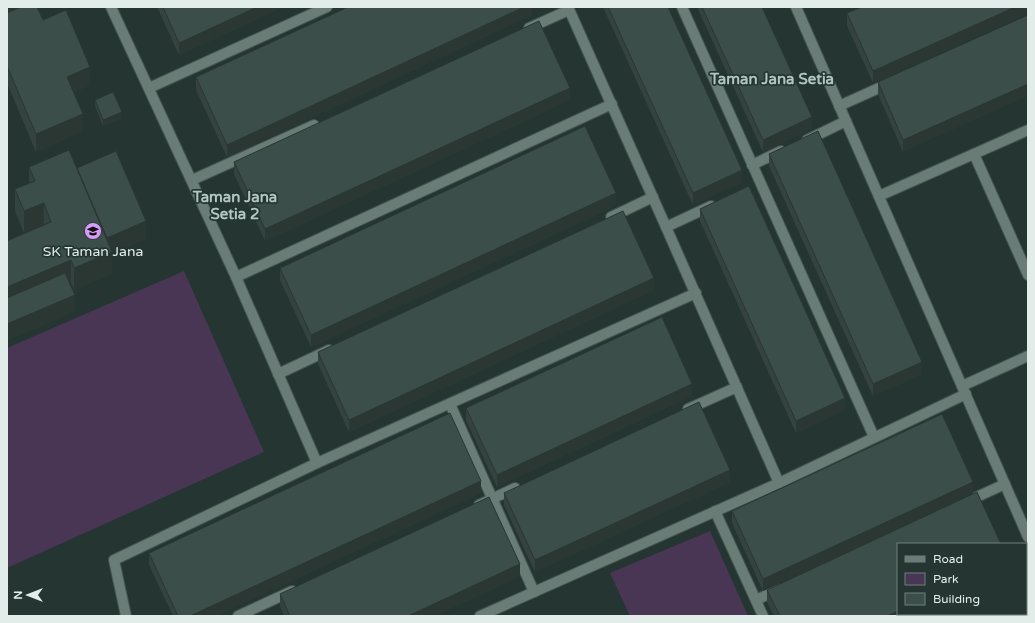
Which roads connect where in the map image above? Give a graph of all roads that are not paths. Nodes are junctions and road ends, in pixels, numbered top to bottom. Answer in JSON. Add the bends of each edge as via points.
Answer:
{"nodes":[{"id":1,"x":111,"y":7,"type":"edge"},
{"id":2,"x":327,"y":7,"type":"edge"},
{"id":3,"x":682,"y":7,"type":"edge"},
{"id":4,"x":796,"y":7,"type":"edge"},
{"id":5,"x":569,"y":8,"type":"edge"},
{"id":6,"x":518,"y":33,"type":"edge"},
{"id":7,"x":897,"y":80,"type":"edge"},
{"id":8,"x":149,"y":88,"type":"junction"},
{"id":9,"x":612,"y":104,"type":"junction"},
{"id":10,"x":839,"y":106,"type":"junction"},
{"id":11,"x":322,"y":121,"type":"edge"},
{"id":12,"x":846,"y":121,"type":"junction"},
{"id":13,"x":1028,"y":130,"type":"edge"},
{"id":14,"x":801,"y":142,"type":"edge"},
{"id":15,"x":787,"y":149,"type":"edge"},
{"id":16,"x":974,"y":154,"type":"junction"},
{"id":17,"x":752,"y":165,"type":"junction"},
{"id":18,"x":192,"y":180,"type":"junction"},
{"id":19,"x":879,"y":196,"type":"junction"},
{"id":20,"x":653,"y":197,"type":"junction"},
{"id":21,"x":717,"y":203,"type":"edge"},
{"id":22,"x":603,"y":221,"type":"edge"},
{"id":23,"x":666,"y":227,"type":"junction"},
{"id":24,"x":1028,"y":274,"type":"edge"},
{"id":25,"x":236,"y":277,"type":"junction"},
{"id":26,"x":696,"y":293,"type":"junction"},
{"id":27,"x":336,"y":347,"type":"edge"},
{"id":28,"x":1028,"y":356,"type":"edge"},
{"id":29,"x":278,"y":374,"type":"junction"},
{"id":30,"x":737,"y":387,"type":"junction"},
{"id":31,"x":964,"y":390,"type":"junction"},
{"id":32,"x":450,"y":404,"type":"junction"},
{"id":33,"x":680,"y":413,"type":"edge"},
{"id":34,"x":874,"y":437,"type":"junction"},
{"id":35,"x":317,"y":464,"type":"junction"},
{"id":36,"x":780,"y":483,"type":"junction"},
{"id":37,"x":1005,"y":484,"type":"junction"},
{"id":38,"x":521,"y":486,"type":"edge"},
{"id":39,"x":493,"y":499,"type":"junction"},
{"id":40,"x":962,"y":504,"type":"edge"},
{"id":41,"x":471,"y":509,"type":"edge"},
{"id":42,"x":715,"y":511,"type":"junction"},
{"id":43,"x":1028,"y":537,"type":"edge"},
{"id":44,"x":791,"y":584,"type":"edge"},
{"id":45,"x":302,"y":587,"type":"edge"},
{"id":46,"x":534,"y":592,"type":"junction"},
{"id":47,"x":756,"y":600,"type":"junction"},
{"id":48,"x":126,"y":616,"type":"edge"},
{"id":49,"x":238,"y":616,"type":"edge"},
{"id":50,"x":480,"y":616,"type":"edge"},
{"id":51,"x":763,"y":616,"type":"edge"}],
"edges":[{"from":1,"to":8,"type":"street"},
{"from":2,"to":8,"type":"street"},
{"from":3,"to":17,"type":"street"},
{"from":4,"to":10,"type":"street"},
{"from":5,"to":6,"type":"street"},
{"from":5,"to":9,"type":"street"},
{"from":7,"to":10,"type":"street"},
{"from":8,"to":18,"type":"street"},
{"from":9,"to":20,"type":"street"},
{"from":9,"to":25,"type":"street"},
{"from":10,"to":12,"type":"street"},
{"from":11,"to":18,"type":"street"},
{"from":12,"to":14,"type":"street"},
{"from":12,"to":19,"type":"street"},
{"from":13,"to":16,"type":"street"},
{"from":15,"to":17,"type":"street"},
{"from":16,"to":19,"type":"street"},
{"from":16,"to":24,"type":"street"},
{"from":17,"to":34,"type":"street","via":[[756,184]]},
{"from":18,"to":25,"type":"street"},
{"from":19,"to":31,"type":"street"},
{"from":20,"to":22,"type":"street"},
{"from":20,"to":23,"type":"street"},
{"from":21,"to":23,"type":"street"},
{"from":23,"to":26,"type":"street"},
{"from":25,"to":29,"type":"street"},
{"from":26,"to":30,"type":"street"},
{"from":26,"to":32,"type":"street"},
{"from":27,"to":29,"type":"street"},
{"from":28,"to":31,"type":"street"},
{"from":29,"to":35,"type":"street"},
{"from":30,"to":33,"type":"street"},
{"from":30,"to":36,"type":"street"},
{"from":31,"to":34,"type":"street"},
{"from":31,"to":37,"type":"street"},
{"from":32,"to":35,"type":"street"},
{"from":32,"to":39,"type":"street"},
{"from":34,"to":36,"type":"street"},
{"from":35,"to":48,"type":"street","via":[[114,560]]},
{"from":36,"to":42,"type":"street"},
{"from":37,"to":40,"type":"street"},
{"from":37,"to":43,"type":"street"},
{"from":38,"to":39,"type":"street"},
{"from":39,"to":41,"type":"street"},
{"from":39,"to":46,"type":"street"},
{"from":42,"to":46,"type":"street"},
{"from":42,"to":47,"type":"street"},
{"from":44,"to":47,"type":"street"},
{"from":45,"to":49,"type":"street"},
{"from":46,"to":50,"type":"street"},
{"from":47,"to":51,"type":"street"}]}
